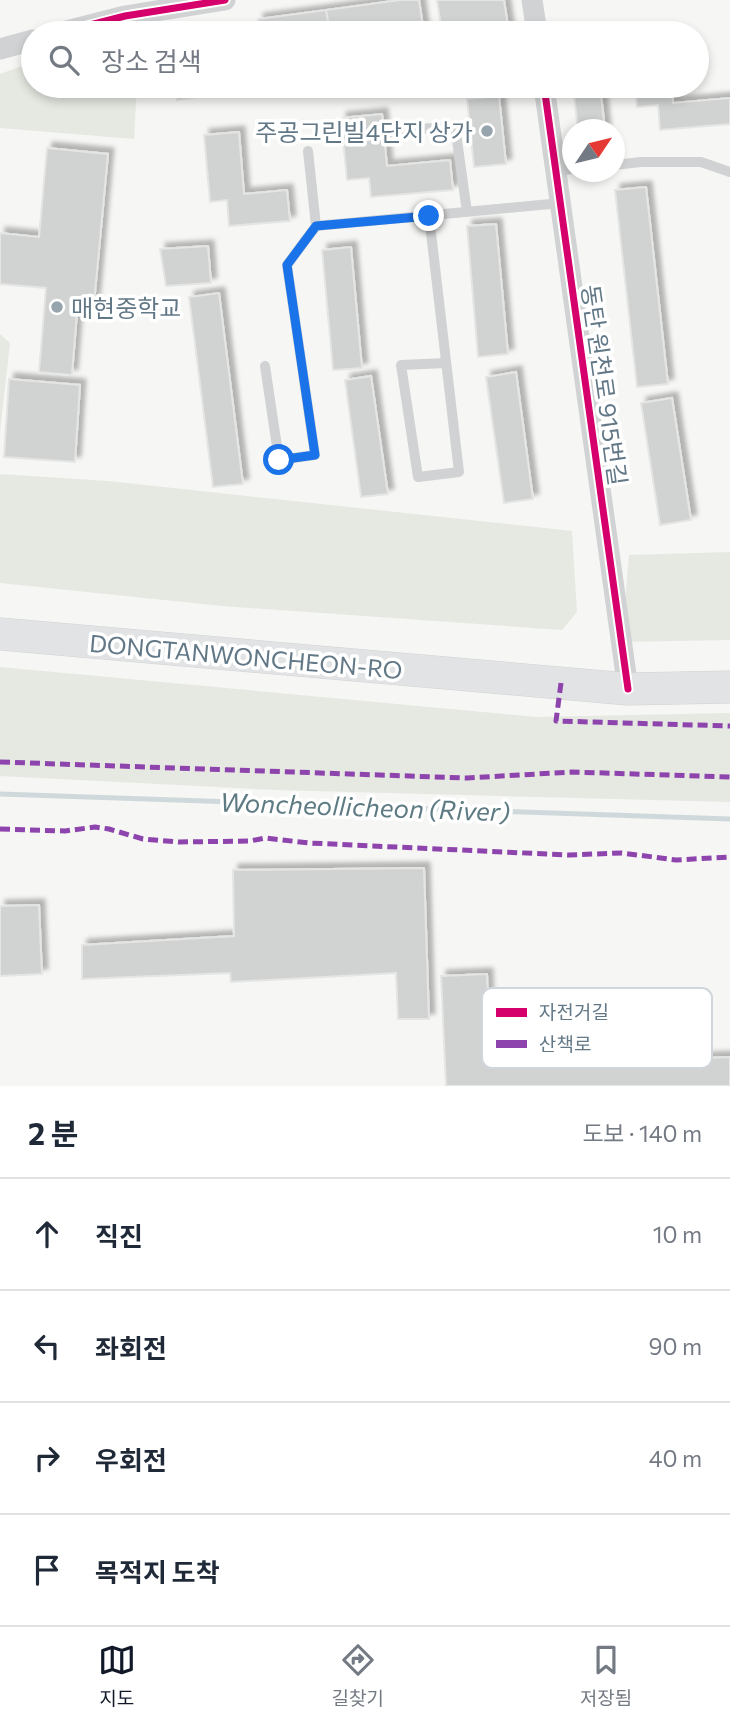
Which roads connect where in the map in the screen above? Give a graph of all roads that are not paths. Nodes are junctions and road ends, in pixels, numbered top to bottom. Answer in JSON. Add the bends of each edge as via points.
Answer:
{"nodes":[{"id":1,"x":225,"y":0,"type":"edge"},
{"id":2,"x":532,"y":0,"type":"edge"},
{"id":3,"x":106,"y":21,"type":"edge"},
{"id":4,"x":535,"y":21,"type":"edge"},
{"id":5,"x":21,"y":43,"type":"edge"},
{"id":6,"x":0,"y":49,"type":"edge"},
{"id":7,"x":547,"y":98,"type":"edge"},
{"id":8,"x":396,"y":131,"type":"dead end"},
{"id":9,"x":308,"y":150,"type":"dead end"},
{"id":10,"x":562,"y":162,"type":"edge"},
{"id":11,"x":625,"y":164,"type":"edge"},
{"id":12,"x":730,"y":172,"type":"edge"},
{"id":13,"x":563,"y":182,"type":"edge"},
{"id":14,"x":561,"y":203,"type":"junction"},
{"id":15,"x":467,"y":212,"type":"junction"},
{"id":16,"x":429,"y":216,"type":"junction"},
{"id":17,"x":316,"y":226,"type":"junction"},
{"id":18,"x":446,"y":363,"type":"junction"},
{"id":19,"x":265,"y":366,"type":"dead end"},
{"id":20,"x":0,"y":634,"type":"edge"},
{"id":21,"x":720,"y":689,"type":"edge"},
{"id":22,"x":628,"y":690,"type":"junction"}],
"edges":[{"from":1,"to":3,"type":"street"},
{"from":2,"to":4,"type":"street"},
{"from":5,"to":6,"type":"street"},
{"from":7,"to":10,"type":"street","name":"동탄 원천로 915번길"},
{"from":8,"to":15,"type":"lane","via":[[455,126]]},
{"from":9,"to":17,"type":"lane"},
{"from":11,"to":12,"type":"lane","via":[[701,162]]},
{"from":13,"to":14,"type":"street","name":"동탄 원천로 915번길"},
{"from":14,"to":15,"type":"lane"},
{"from":14,"to":22,"type":"street","name":"동탄 원천로 915번길"},
{"from":15,"to":16,"type":"lane"},
{"from":16,"to":17,"type":"lane"},
{"from":16,"to":18,"type":"lane"},
{"from":17,"to":19,"type":"lane","via":[[287,265],[315,455],[279,460]]},
{"from":18,"to":18,"type":"lane","via":[[458,472],[418,477],[401,365]]},
{"from":20,"to":22,"type":"main road","name":"DONGTANWONCHEON-RO"},
{"from":21,"to":22,"type":"main road","name":"DONGTANWONCHEON-RO"}]}
